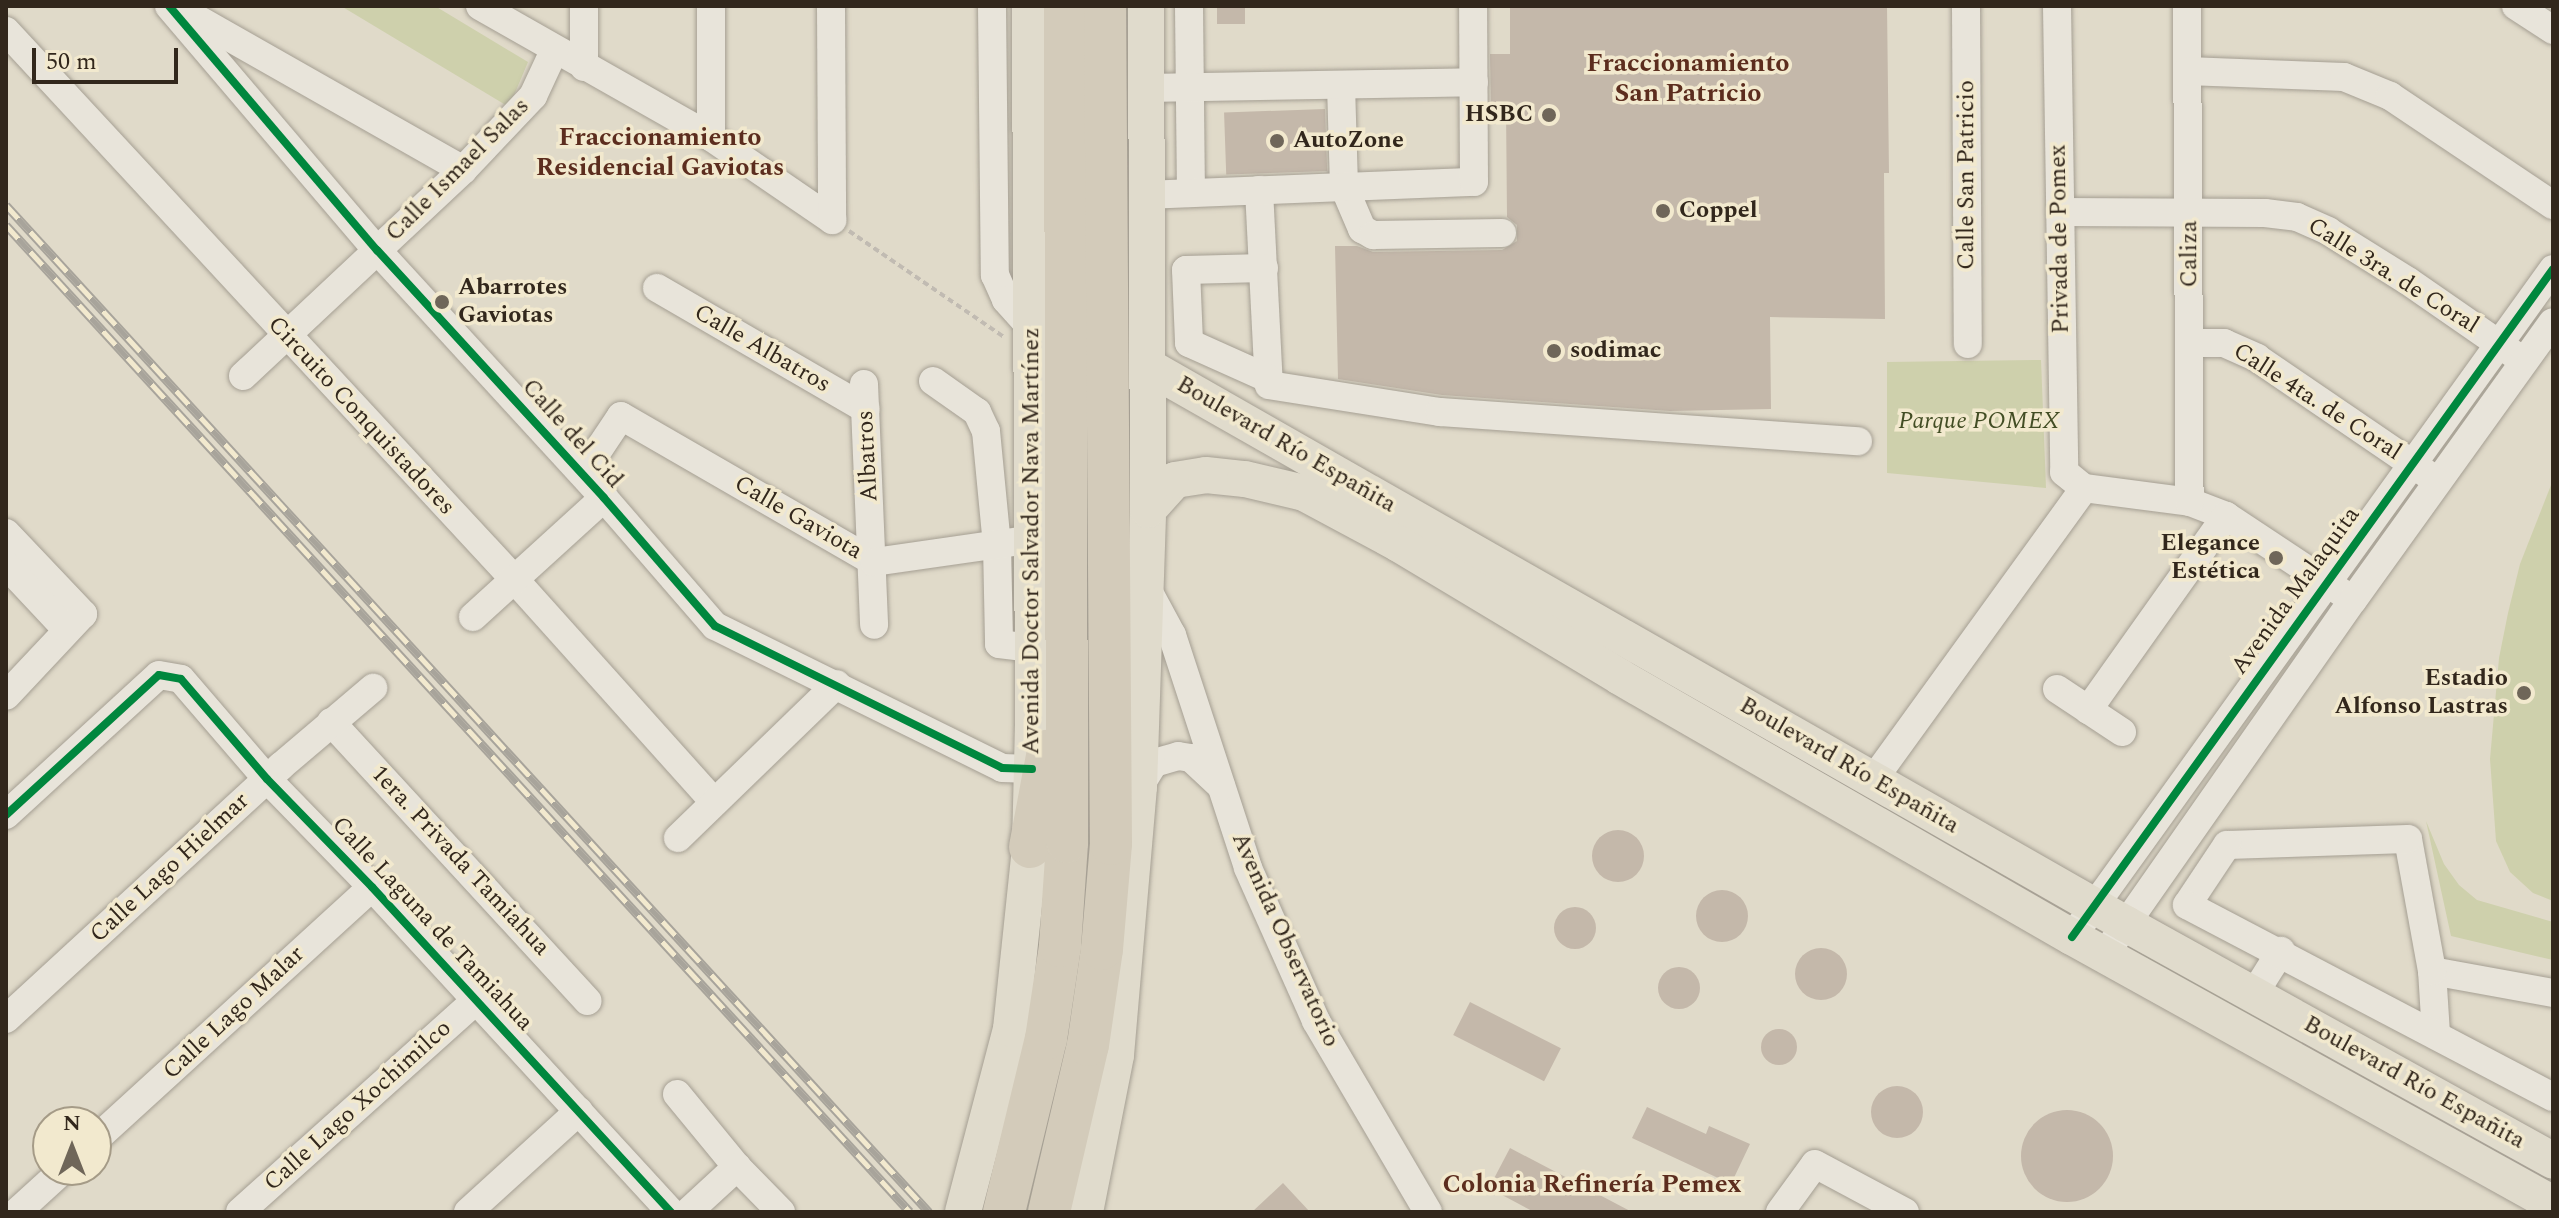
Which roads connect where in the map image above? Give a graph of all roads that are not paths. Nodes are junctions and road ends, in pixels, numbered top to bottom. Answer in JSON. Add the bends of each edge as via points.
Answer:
{"nodes":[{"id":1,"x":169,"y":6,"type":"edge"},
{"id":2,"x":175,"y":6,"type":"edge"},
{"id":3,"x":480,"y":6,"type":"edge"},
{"id":4,"x":584,"y":6,"type":"edge"},
{"id":5,"x":711,"y":6,"type":"edge"},
{"id":6,"x":831,"y":6,"type":"edge"},
{"id":7,"x":992,"y":6,"type":"edge"},
{"id":8,"x":1030,"y":6,"type":"edge"},
{"id":9,"x":1065,"y":6,"type":"edge"},
{"id":10,"x":1105,"y":6,"type":"edge"},
{"id":11,"x":1146,"y":6,"type":"edge"},
{"id":12,"x":1189,"y":6,"type":"edge"},
{"id":13,"x":1473,"y":6,"type":"edge"},
{"id":14,"x":1966,"y":6,"type":"edge"},
{"id":15,"x":2057,"y":6,"type":"edge"},
{"id":16,"x":2187,"y":6,"type":"edge"},
{"id":17,"x":2516,"y":6,"type":"edge"},
{"id":18,"x":2553,"y":30,"type":"edge"},
{"id":19,"x":6,"y":31,"type":"edge"},
{"id":20,"x":552,"y":55,"type":"junction"},
{"id":21,"x":584,"y":67,"type":"junction"},
{"id":22,"x":2187,"y":71,"type":"junction"},
{"id":23,"x":1474,"y":82,"type":"junction"},
{"id":24,"x":1341,"y":85,"type":"junction"},
{"id":25,"x":1146,"y":88,"type":"junction"},
{"id":26,"x":1191,"y":88,"type":"junction"},
{"id":27,"x":711,"y":137,"type":"junction"},
{"id":28,"x":463,"y":170,"type":"junction"},
{"id":29,"x":1344,"y":187,"type":"junction"},
{"id":30,"x":1259,"y":190,"type":"junction"},
{"id":31,"x":1191,"y":193,"type":"junction"},
{"id":32,"x":1146,"y":195,"type":"junction"},
{"id":33,"x":2553,"y":205,"type":"edge"},
{"id":34,"x":2060,"y":212,"type":"junction"},
{"id":35,"x":2190,"y":213,"type":"junction"},
{"id":36,"x":1502,"y":233,"type":"dead end"},
{"id":37,"x":377,"y":250,"type":"junction"},
{"id":38,"x":1264,"y":268,"type":"junction"},
{"id":39,"x":2553,"y":269,"type":"edge"},
{"id":40,"x":657,"y":288,"type":"dead end"},
{"id":41,"x":2553,"y":322,"type":"edge"},
{"id":42,"x":286,"y":336,"type":"junction"},
{"id":43,"x":1032,"y":343,"type":"junction"},
{"id":44,"x":2190,"y":343,"type":"junction"},
{"id":45,"x":2499,"y":343,"type":"junction"},
{"id":46,"x":1968,"y":344,"type":"dead end"},
{"id":47,"x":2525,"y":362,"type":"junction"},
{"id":48,"x":1147,"y":366,"type":"junction"},
{"id":49,"x":243,"y":376,"type":"dead end"},
{"id":50,"x":1269,"y":379,"type":"junction"},
{"id":51,"x":933,"y":381,"type":"dead end"},
{"id":52,"x":865,"y":396,"type":"joint"},
{"id":53,"x":1858,"y":441,"type":"dead end"},
{"id":54,"x":597,"y":452,"type":"dead end"},
{"id":55,"x":2412,"y":464,"type":"junction"},
{"id":56,"x":2074,"y":480,"type":"junction"},
{"id":57,"x":2437,"y":482,"type":"junction"},
{"id":58,"x":604,"y":498,"type":"junction"},
{"id":59,"x":2190,"y":502,"type":"junction"},
{"id":60,"x":1148,"y":510,"type":"junction"},
{"id":61,"x":2226,"y":516,"type":"junction"},
{"id":62,"x":6,"y":533,"type":"edge"},
{"id":63,"x":1033,"y":539,"type":"junction"},
{"id":64,"x":997,"y":545,"type":"junction"},
{"id":65,"x":874,"y":562,"type":"junction"},
{"id":66,"x":6,"y":565,"type":"edge"},
{"id":67,"x":515,"y":580,"type":"junction"},
{"id":68,"x":2327,"y":582,"type":"junction"},
{"id":69,"x":1146,"y":587,"type":"junction"},
{"id":70,"x":2353,"y":600,"type":"junction"},
{"id":71,"x":473,"y":617,"type":"dead end"},
{"id":72,"x":874,"y":625,"type":"dead end"},
{"id":73,"x":67,"y":630,"type":"junction"},
{"id":74,"x":1050,"y":650,"type":"junction"},
{"id":75,"x":837,"y":684,"type":"junction"},
{"id":76,"x":373,"y":688,"type":"dead end"},
{"id":77,"x":2057,"y":689,"type":"dead end"},
{"id":78,"x":6,"y":696,"type":"edge"},
{"id":79,"x":2088,"y":710,"type":"junction"},
{"id":80,"x":331,"y":722,"type":"junction"},
{"id":81,"x":2122,"y":732,"type":"dead end"},
{"id":82,"x":1032,"y":769,"type":"junction"},
{"id":83,"x":267,"y":779,"type":"junction"},
{"id":84,"x":1873,"y":780,"type":"junction"},
{"id":85,"x":1139,"y":787,"type":"junction"},
{"id":86,"x":1223,"y":789,"type":"junction"},
{"id":87,"x":714,"y":802,"type":"junction"},
{"id":88,"x":6,"y":815,"type":"edge"},
{"id":89,"x":678,"y":838,"type":"dead end"},
{"id":90,"x":1030,"y":847,"type":"junction"},
{"id":91,"x":372,"y":887,"type":"junction"},
{"id":92,"x":2095,"y":906,"type":"junction"},
{"id":93,"x":1129,"y":917,"type":"junction"},
{"id":94,"x":2126,"y":924,"type":"junction"},
{"id":95,"x":2072,"y":937,"type":"junction"},
{"id":96,"x":2281,"y":951,"type":"junction"},
{"id":97,"x":2105,"y":954,"type":"junction"},
{"id":98,"x":2432,"y":971,"type":"junction"},
{"id":99,"x":2553,"y":993,"type":"edge"},
{"id":100,"x":2254,"y":994,"type":"junction"},
{"id":101,"x":477,"y":999,"type":"junction"},
{"id":102,"x":588,"y":1001,"type":"dead end"},
{"id":103,"x":6,"y":1019,"type":"edge"},
{"id":104,"x":2436,"y":1034,"type":"junction"},
{"id":105,"x":1088,"y":1045,"type":"junction"},
{"id":106,"x":677,"y":1094,"type":"dead end"},
{"id":107,"x":2553,"y":1097,"type":"edge"},
{"id":108,"x":579,"y":1111,"type":"junction"},
{"id":109,"x":112,"y":1124,"type":"edge"},
{"id":110,"x":2550,"y":1157,"type":"edge"},
{"id":111,"x":737,"y":1167,"type":"junction"},
{"id":112,"x":45,"y":1186,"type":"edge"},
{"id":113,"x":2553,"y":1204,"type":"edge"},
{"id":114,"x":17,"y":1212,"type":"edge"},
{"id":115,"x":240,"y":1212,"type":"edge"},
{"id":116,"x":468,"y":1212,"type":"edge"},
{"id":117,"x":671,"y":1212,"type":"edge"},
{"id":118,"x":688,"y":1212,"type":"edge"},
{"id":119,"x":781,"y":1212,"type":"edge"},
{"id":120,"x":963,"y":1212,"type":"edge"},
{"id":121,"x":1004,"y":1212,"type":"edge"},
{"id":122,"x":1049,"y":1212,"type":"edge"},
{"id":123,"x":1085,"y":1212,"type":"edge"},
{"id":124,"x":1428,"y":1212,"type":"edge"},
{"id":125,"x":1780,"y":1212,"type":"edge"},
{"id":126,"x":1905,"y":1212,"type":"edge"}],
"edges":[{"from":1,"to":37,"type":"street","name":"Calle del Cid"},
{"from":2,"to":28,"type":"street"},
{"from":3,"to":20,"type":"street"},
{"from":4,"to":21,"type":"street"},
{"from":5,"to":27,"type":"street"},
{"from":6,"to":27,"type":"street","via":[[832,220]]},
{"from":7,"to":43,"type":"street","via":[[995,275]]},
{"from":8,"to":43,"type":"main road","name":"Avenida Doctor Salvador Nava Martínez"},
{"from":9,"to":74,"type":"highway","name":"Avenida Doctor Salvador Nava Martínez"},
{"from":10,"to":105,"type":"highway","via":[[1111,844]]},
{"from":11,"to":25,"type":"main road"},
{"from":12,"to":26,"type":"street"},
{"from":13,"to":23,"type":"street"},
{"from":14,"to":46,"type":"street","name":"Calle San Patricio"},
{"from":15,"to":34,"type":"street","name":"Privada de Pomex"},
{"from":16,"to":22,"type":"street","name":"Caliza"},
{"from":17,"to":18,"type":"street"},
{"from":19,"to":42,"type":"street","name":"Circuito Conquistadores"},
{"from":20,"to":21,"type":"street"},
{"from":20,"to":28,"type":"street","name":"Calle Ismael Salas","via":[[533,96]]},
{"from":21,"to":27,"type":"street"},
{"from":22,"to":33,"type":"street","via":[[2344,77],[2390,96]]},
{"from":22,"to":35,"type":"street","name":"Caliza"},
{"from":23,"to":24,"type":"street"},
{"from":23,"to":29,"type":"street","via":[[1474,182]]},
{"from":24,"to":26,"type":"street"},
{"from":24,"to":29,"type":"street"},
{"from":25,"to":26,"type":"street"},
{"from":25,"to":32,"type":"main road"},
{"from":26,"to":31,"type":"street"},
{"from":28,"to":37,"type":"street","name":"Calle Ismael Salas"},
{"from":29,"to":30,"type":"street"},
{"from":29,"to":36,"type":"street","via":[[1362,229],[1373,235]]},
{"from":30,"to":31,"type":"street"},
{"from":30,"to":38,"type":"street"},
{"from":31,"to":32,"type":"street"},
{"from":32,"to":48,"type":"main road"},
{"from":34,"to":35,"type":"street","name":"Calle 3ra. de Coral"},
{"from":34,"to":56,"type":"street","name":"Privada de Pomex"},
{"from":35,"to":44,"type":"street","name":"Caliza"},
{"from":35,"to":45,"type":"street","name":"Calle 3ra. de Coral","via":[[2297,217],[2408,281]]},
{"from":37,"to":42,"type":"street","name":"Calle Ismael Salas"},
{"from":37,"to":58,"type":"street","name":"Calle del Cid"},
{"from":38,"to":50,"type":"street"},
{"from":38,"to":50,"type":"street","via":[[1186,270],[1189,343]]},
{"from":39,"to":45,"type":"street","name":"Avenida Malaquita"},
{"from":40,"to":52,"type":"street","name":"Calle Albatros"},
{"from":41,"to":47,"type":"street"},
{"from":42,"to":49,"type":"street","name":"Calle Ismael Salas"},
{"from":42,"to":67,"type":"street","name":"Circuito Conquistadores"},
{"from":43,"to":63,"type":"main road","name":"Avenida Doctor Salvador Nava Martínez"},
{"from":44,"to":55,"type":"street","name":"Calle 4ta. de Coral","via":[[2224,343],[2257,358]]},
{"from":44,"to":59,"type":"street","name":"Caliza"},
{"from":45,"to":47,"type":"street","name":"Calle 3ra. de Coral"},
{"from":45,"to":55,"type":"street","name":"Avenida Malaquita"},
{"from":47,"to":57,"type":"street"},
{"from":48,"to":60,"type":"main road"},
{"from":48,"to":84,"type":"main road","name":"Boulevard Río Españita"},
{"from":50,"to":53,"type":"street","via":[[1269,385],[1440,412]]},
{"from":51,"to":64,"type":"street","via":[[977,412],[986,431]]},
{"from":52,"to":65,"type":"street","name":"Albatros"},
{"from":54,"to":65,"type":"street","name":"Calle Gaviota","via":[[621,416]]},
{"from":55,"to":57,"type":"street","name":"Calle 4ta. de Coral"},
{"from":55,"to":68,"type":"street","name":"Avenida Malaquita"},
{"from":56,"to":59,"type":"street"},
{"from":56,"to":84,"type":"street"},
{"from":57,"to":70,"type":"street"},
{"from":58,"to":67,"type":"street"},
{"from":58,"to":75,"type":"street","name":"Calle del Cid","via":[[715,626]]},
{"from":59,"to":61,"type":"street"},
{"from":60,"to":69,"type":"main road"},
{"from":60,"to":95,"type":"main road","name":"Boulevard Río Españita","via":[[1175,480],[1206,475],[1304,493]]},
{"from":61,"to":68,"type":"street"},
{"from":61,"to":79,"type":"street"},
{"from":62,"to":73,"type":"street","via":[[83,614]]},
{"from":63,"to":64,"type":"street","name":"Calle Gaviota"},
{"from":63,"to":74,"type":"main road","name":"Avenida Doctor Salvador Nava Martínez"},
{"from":64,"to":65,"type":"street","name":"Calle Gaviota"},
{"from":64,"to":74,"type":"street","via":[[999,644]]},
{"from":65,"to":72,"type":"street","name":"Albatros"},
{"from":66,"to":73,"type":"street"},
{"from":67,"to":71,"type":"street"},
{"from":67,"to":87,"type":"street","name":"Circuito Conquistadores"},
{"from":68,"to":70,"type":"street"},
{"from":68,"to":92,"type":"street","name":"Avenida Malaquita"},
{"from":69,"to":85,"type":"main road"},
{"from":69,"to":86,"type":"street","name":"Avenida Observatorio","via":[[1172,635]]},
{"from":70,"to":94,"type":"street"},
{"from":73,"to":78,"type":"street"},
{"from":74,"to":82,"type":"main road","name":"Avenida Doctor Salvador Nava Martínez"},
{"from":74,"to":90,"type":"highway"},
{"from":74,"to":121,"type":"highway","name":"Avenida Doctor Salvador Nava Martínez","via":[[1067,842],[1060,946],[1046,1039]]},
{"from":75,"to":82,"type":"street","name":"Calle del Cid","via":[[1002,768]]},
{"from":75,"to":87,"type":"street"},
{"from":76,"to":80,"type":"street","name":"Calle Lago Hielmar"},
{"from":77,"to":79,"type":"street"},
{"from":79,"to":81,"type":"street"},
{"from":80,"to":83,"type":"street","name":"Calle Lago Hielmar"},
{"from":80,"to":102,"type":"street","name":"1era. Privada Tamiahua"},
{"from":82,"to":90,"type":"main road","name":"Avenida Doctor Salvador Nava Martínez"},
{"from":83,"to":88,"type":"street","name":"Calle Laguna de Tamiahua","via":[[181,679],[159,675]]},
{"from":83,"to":91,"type":"street","name":"Calle Laguna de Tamiahua"},
{"from":83,"to":103,"type":"street","name":"Calle Lago Hielmar"},
{"from":84,"to":92,"type":"main road","name":"Boulevard Río Españita"},
{"from":85,"to":86,"type":"street","name":"Avenida Observatorio","via":[[1154,763],[1178,756],[1191,758]]},
{"from":85,"to":93,"type":"main road"},
{"from":86,"to":124,"type":"street","name":"Avenida Observatorio","via":[[1248,868],[1316,1021]]},
{"from":87,"to":89,"type":"street"},
{"from":90,"to":120,"type":"main road","name":"Avenida Doctor Salvador Nava Martínez","via":[[1011,1029]]},
{"from":91,"to":101,"type":"street","name":"Calle Laguna de Tamiahua"},
{"from":91,"to":109,"type":"street","name":"Calle Lago Malar"},
{"from":92,"to":94,"type":"main road","name":"Boulevard Río Españita"},
{"from":92,"to":95,"type":"street","name":"Avenida Malaquita"},
{"from":93,"to":105,"type":"highway"},
{"from":93,"to":123,"type":"main road","via":[[1116,1055]]},
{"from":94,"to":97,"type":"street"},
{"from":94,"to":100,"type":"main road","name":"Boulevard Río Españita"},
{"from":95,"to":97,"type":"main road","name":"Boulevard Río Españita"},
{"from":96,"to":98,"type":"street","via":[[2187,905],[2227,845],[2408,839]]},
{"from":96,"to":100,"type":"street"},
{"from":96,"to":104,"type":"street"},
{"from":97,"to":113,"type":"main road","name":"Boulevard Río Españita"},
{"from":98,"to":99,"type":"street"},
{"from":98,"to":104,"type":"street"},
{"from":100,"to":110,"type":"main road","name":"Boulevard Río Españita"},
{"from":101,"to":108,"type":"street","name":"Calle Laguna de Tamiahua"},
{"from":101,"to":115,"type":"street","name":"Calle Lago Xochimilco"},
{"from":104,"to":107,"type":"street"},
{"from":105,"to":122,"type":"highway"},
{"from":106,"to":111,"type":"street"},
{"from":108,"to":116,"type":"street"},
{"from":108,"to":117,"type":"street","name":"Calle Laguna de Tamiahua"},
{"from":111,"to":118,"type":"street"},
{"from":111,"to":119,"type":"street"},
{"from":112,"to":114,"type":"street"},
{"from":125,"to":126,"type":"street","via":[[1815,1164]]}]}
